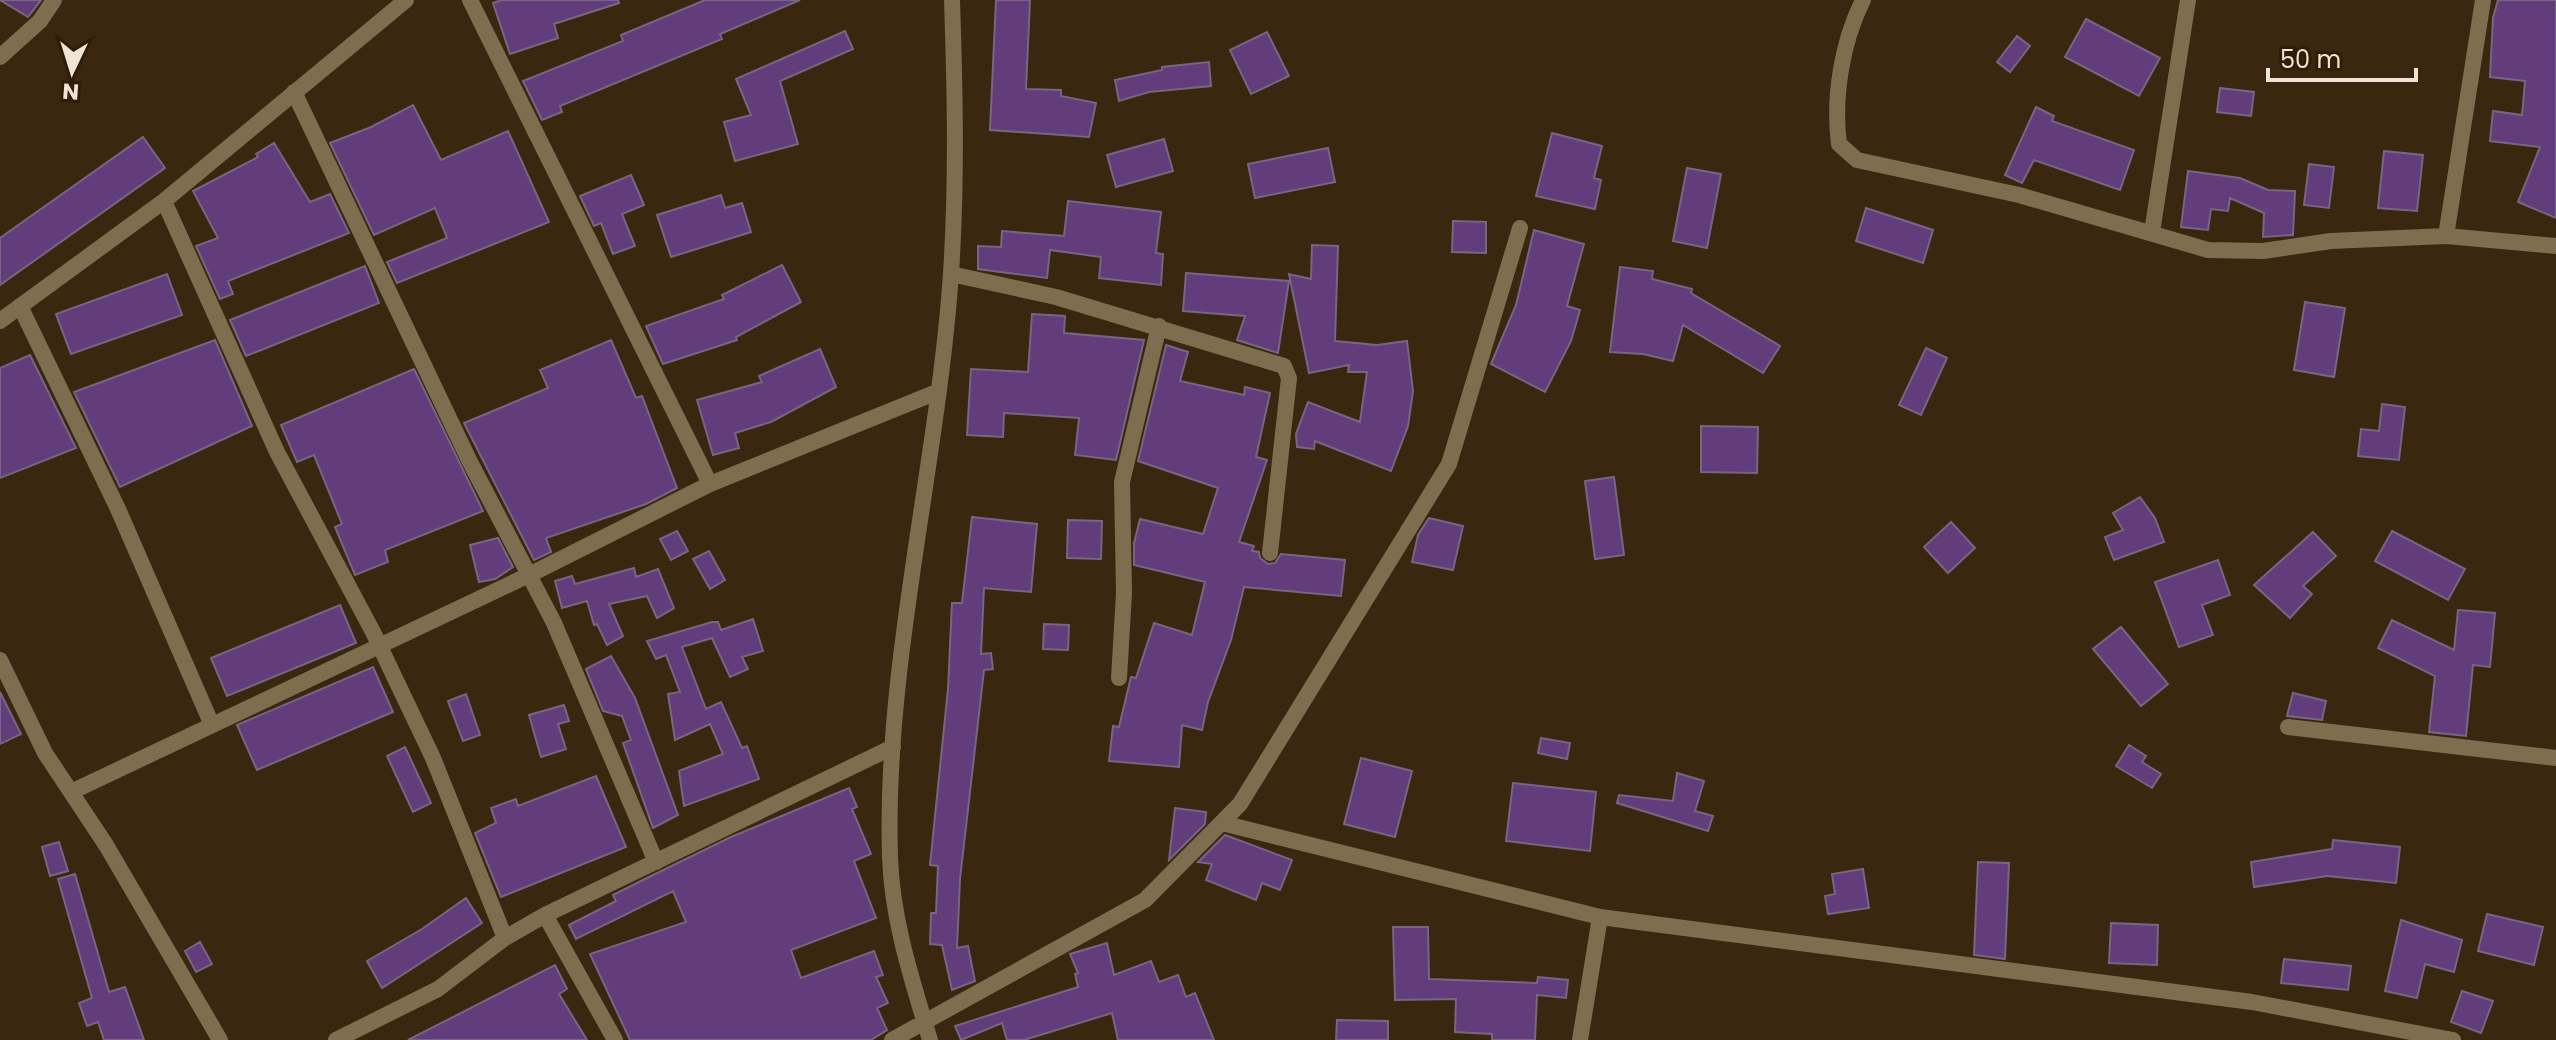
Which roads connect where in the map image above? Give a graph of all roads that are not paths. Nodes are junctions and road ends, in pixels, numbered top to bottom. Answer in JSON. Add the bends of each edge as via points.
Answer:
{"nodes":[{"id":1,"x":54,"y":0,"type":"edge"},
{"id":2,"x":406,"y":0,"type":"edge"},
{"id":3,"x":470,"y":0,"type":"edge"},
{"id":4,"x":952,"y":0,"type":"edge"},
{"id":5,"x":1863,"y":0,"type":"edge"},
{"id":6,"x":2188,"y":0,"type":"edge"},
{"id":7,"x":2483,"y":0,"type":"edge"},
{"id":8,"x":0,"y":57,"type":"edge"},
{"id":9,"x":294,"y":92,"type":"junction"},
{"id":10,"x":164,"y":201,"type":"junction"},
{"id":11,"x":1520,"y":228,"type":"dead end"},
{"id":12,"x":2152,"y":232,"type":"junction"},
{"id":13,"x":2446,"y":236,"type":"junction"},
{"id":14,"x":2556,"y":246,"type":"edge"},
{"id":15,"x":951,"y":274,"type":"junction"},
{"id":16,"x":20,"y":306,"type":"junction"},
{"id":17,"x":0,"y":321,"type":"edge"},
{"id":18,"x":1159,"y":326,"type":"junction"},
{"id":19,"x":937,"y":392,"type":"junction"},
{"id":20,"x":710,"y":484,"type":"junction"},
{"id":21,"x":1270,"y":553,"type":"dead end"},
{"id":22,"x":529,"y":575,"type":"junction"},
{"id":23,"x":379,"y":645,"type":"junction"},
{"id":24,"x":0,"y":660,"type":"edge"},
{"id":25,"x":1119,"y":678,"type":"dead end"},
{"id":26,"x":212,"y":725,"type":"junction"},
{"id":27,"x":2288,"y":727,"type":"dead end"},
{"id":28,"x":893,"y":747,"type":"junction"},
{"id":29,"x":2556,"y":758,"type":"edge"},
{"id":30,"x":71,"y":792,"type":"junction"},
{"id":31,"x":1222,"y":823,"type":"junction"},
{"id":32,"x":656,"y":862,"type":"junction"},
{"id":33,"x":545,"y":915,"type":"junction"},
{"id":34,"x":1600,"y":917,"type":"junction"},
{"id":35,"x":505,"y":938,"type":"junction"},
{"id":36,"x":927,"y":1032,"type":"edge"},
{"id":37,"x":220,"y":1040,"type":"edge"},
{"id":38,"x":336,"y":1040,"type":"edge"},
{"id":39,"x":615,"y":1040,"type":"edge"},
{"id":40,"x":892,"y":1040,"type":"edge"},
{"id":41,"x":1580,"y":1040,"type":"edge"},
{"id":42,"x":2453,"y":1040,"type":"edge"}],
"edges":[{"from":1,"to":8,"type":"street","via":[[40,21]]},
{"from":2,"to":9,"type":"street"},
{"from":3,"to":20,"type":"street"},
{"from":4,"to":15,"type":"street"},
{"from":5,"to":12,"type":"street","via":[[1850,25],[1835,115],[1839,144],[1857,160],[2019,195]]},
{"from":6,"to":12,"type":"street"},
{"from":7,"to":13,"type":"street"},
{"from":9,"to":10,"type":"street"},
{"from":9,"to":22,"type":"street"},
{"from":10,"to":16,"type":"street"},
{"from":10,"to":23,"type":"street","via":[[277,452]]},
{"from":11,"to":31,"type":"street","via":[[1449,464],[1240,804]]},
{"from":12,"to":13,"type":"street","via":[[2208,250],[2263,251],[2331,241]]},
{"from":13,"to":14,"type":"street"},
{"from":15,"to":18,"type":"street"},
{"from":15,"to":19,"type":"street"},
{"from":16,"to":17,"type":"street"},
{"from":16,"to":26,"type":"street","via":[[118,509]]},
{"from":18,"to":21,"type":"street","via":[[1284,366],[1289,378]]},
{"from":18,"to":25,"type":"street","via":[[1122,482]]},
{"from":19,"to":20,"type":"street"},
{"from":19,"to":28,"type":"street"},
{"from":20,"to":22,"type":"street"},
{"from":22,"to":23,"type":"street"},
{"from":22,"to":32,"type":"street"},
{"from":23,"to":26,"type":"street"},
{"from":23,"to":35,"type":"street","via":[[433,758]]},
{"from":24,"to":30,"type":"street","via":[[45,753]]},
{"from":26,"to":30,"type":"street"},
{"from":27,"to":29,"type":"street"},
{"from":28,"to":32,"type":"street"},
{"from":28,"to":36,"type":"street","via":[[890,858],[900,938]]},
{"from":30,"to":37,"type":"street"},
{"from":31,"to":34,"type":"street"},
{"from":31,"to":36,"type":"street","via":[[1145,900]]},
{"from":32,"to":33,"type":"street"},
{"from":33,"to":35,"type":"street"},
{"from":33,"to":39,"type":"street"},
{"from":34,"to":41,"type":"street"},
{"from":34,"to":42,"type":"street","via":[[2252,1002]]},
{"from":35,"to":38,"type":"street","via":[[438,989]]},
{"from":36,"to":40,"type":"street"}]}
